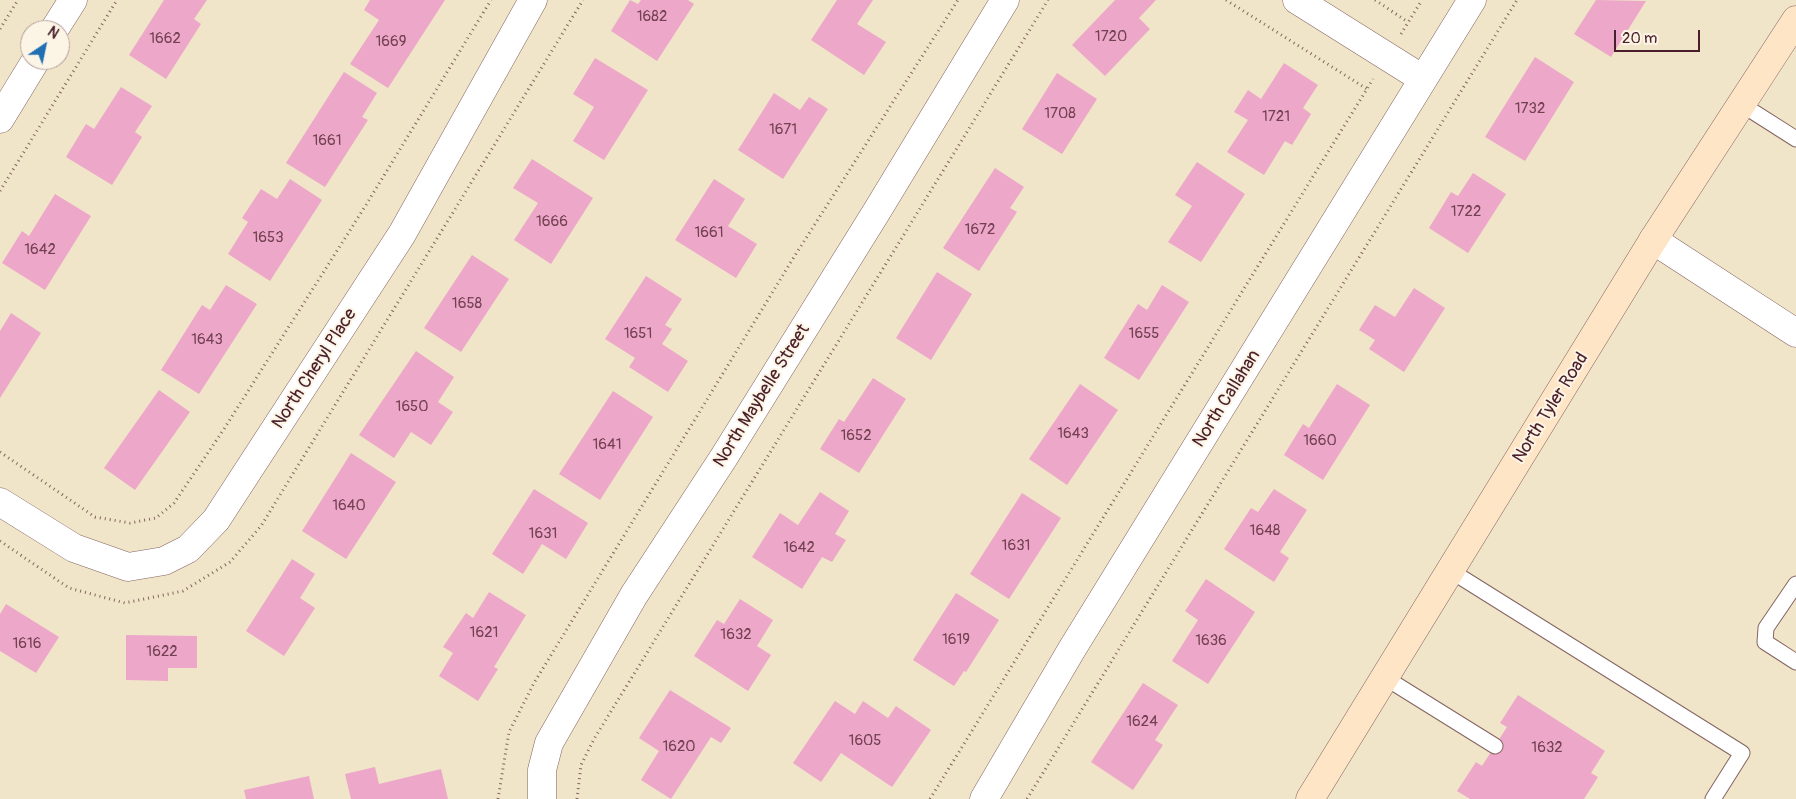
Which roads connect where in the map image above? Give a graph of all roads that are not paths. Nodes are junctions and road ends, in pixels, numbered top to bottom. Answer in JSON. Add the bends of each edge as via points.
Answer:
{"nodes":[{"id":1,"x":73,"y":0,"type":"edge"},
{"id":2,"x":533,"y":0,"type":"edge"},
{"id":3,"x":1005,"y":0,"type":"edge"},
{"id":4,"x":1297,"y":0,"type":"edge"},
{"id":5,"x":1472,"y":0,"type":"edge"},
{"id":6,"x":60,"y":20,"type":"edge"},
{"id":7,"x":1796,"y":20,"type":"edge"},
{"id":8,"x":30,"y":70,"type":"edge"},
{"id":9,"x":1424,"y":79,"type":"junction"},
{"id":10,"x":1741,"y":104,"type":"junction"},
{"id":11,"x":0,"y":119,"type":"edge"},
{"id":12,"x":1796,"y":139,"type":"edge"},
{"id":13,"x":1653,"y":240,"type":"junction"},
{"id":14,"x":1796,"y":333,"type":"edge"},
{"id":15,"x":0,"y":502,"type":"edge"},
{"id":16,"x":1450,"y":571,"type":"junction"},
{"id":17,"x":1796,"y":584,"type":"edge"},
{"id":18,"x":1796,"y":662,"type":"edge"},
{"id":19,"x":1384,"y":677,"type":"junction"},
{"id":20,"x":1495,"y":746,"type":"dead end"},
{"id":21,"x":542,"y":799,"type":"edge"},
{"id":22,"x":984,"y":799,"type":"edge"},
{"id":23,"x":1310,"y":799,"type":"edge"},
{"id":24,"x":1713,"y":799,"type":"edge"}],
"edges":[{"from":1,"to":6,"type":"street"},
{"from":2,"to":15,"type":"street","name":"North Cheryl Place","via":[[402,234],[216,520],[188,549],[164,561],[128,567],[74,548]]},
{"from":3,"to":21,"type":"street","name":"North Maybelle Street","via":[[829,288],[634,594],[549,743],[542,770]]},
{"from":4,"to":9,"type":"street"},
{"from":5,"to":9,"type":"street","name":"North Callahan"},
{"from":7,"to":10,"type":"main road","name":"North Tyler Road"},
{"from":8,"to":11,"type":"street"},
{"from":9,"to":22,"type":"street","name":"North Callahan","via":[[1072,649]]},
{"from":10,"to":12,"type":"lane"},
{"from":10,"to":13,"type":"main road","name":"North Tyler Road"},
{"from":13,"to":14,"type":"street"},
{"from":13,"to":16,"type":"main road","name":"North Tyler Road"},
{"from":16,"to":19,"type":"main road","name":"North Tyler Road"},
{"from":16,"to":24,"type":"lane","via":[[1742,753]]},
{"from":17,"to":18,"type":"lane","via":[[1766,628],[1765,642]]},
{"from":19,"to":20,"type":"lane"},
{"from":19,"to":23,"type":"main road","name":"North Tyler Road"}]}
